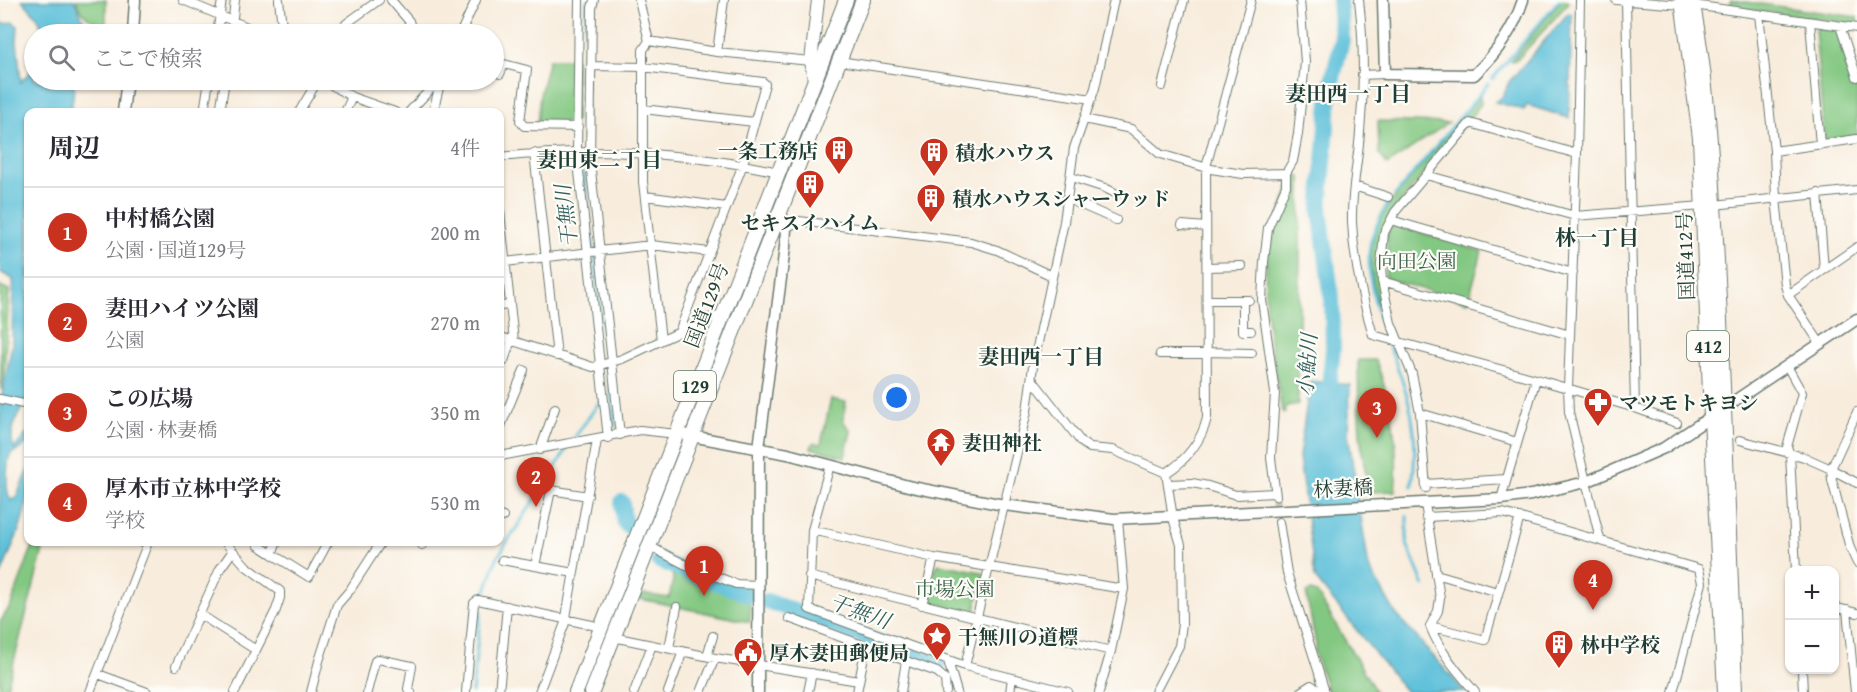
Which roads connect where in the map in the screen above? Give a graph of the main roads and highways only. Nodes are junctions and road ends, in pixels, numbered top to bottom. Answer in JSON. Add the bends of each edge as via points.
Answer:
{"nodes":[{"id":1,"x":818,"y":0,"type":"edge"},
{"id":2,"x":846,"y":0,"type":"edge"},
{"id":3,"x":863,"y":0,"type":"edge"},
{"id":4,"x":1687,"y":3,"type":"edge"},
{"id":5,"x":814,"y":80,"type":"junction"},
{"id":6,"x":1708,"y":205,"type":"junction"},
{"id":7,"x":576,"y":692,"type":"edge"},
{"id":8,"x":592,"y":692,"type":"edge"},
{"id":9,"x":1725,"y":692,"type":"edge"},
{"id":10,"x":1735,"y":692,"type":"edge"}],
"edges":[{"from":1,"to":5,"type":"main road","via":[[811,62]]},
{"from":2,"to":5,"type":"highway","name":"国道129号","number":"129"},
{"from":3,"to":8,"type":"highway","name":"国道129号","number":"129"},
{"from":4,"to":6,"type":"highway","name":"国道412号","number":"412","via":[[1710,139]]},
{"from":5,"to":7,"type":"highway","name":"国道129号","number":"129"},
{"from":6,"to":9,"type":"highway","name":"国道412号","number":"412","via":[[1710,418]]},
{"from":6,"to":10,"type":"highway","name":"国道412号","number":"412","via":[[1724,408]]}]}
